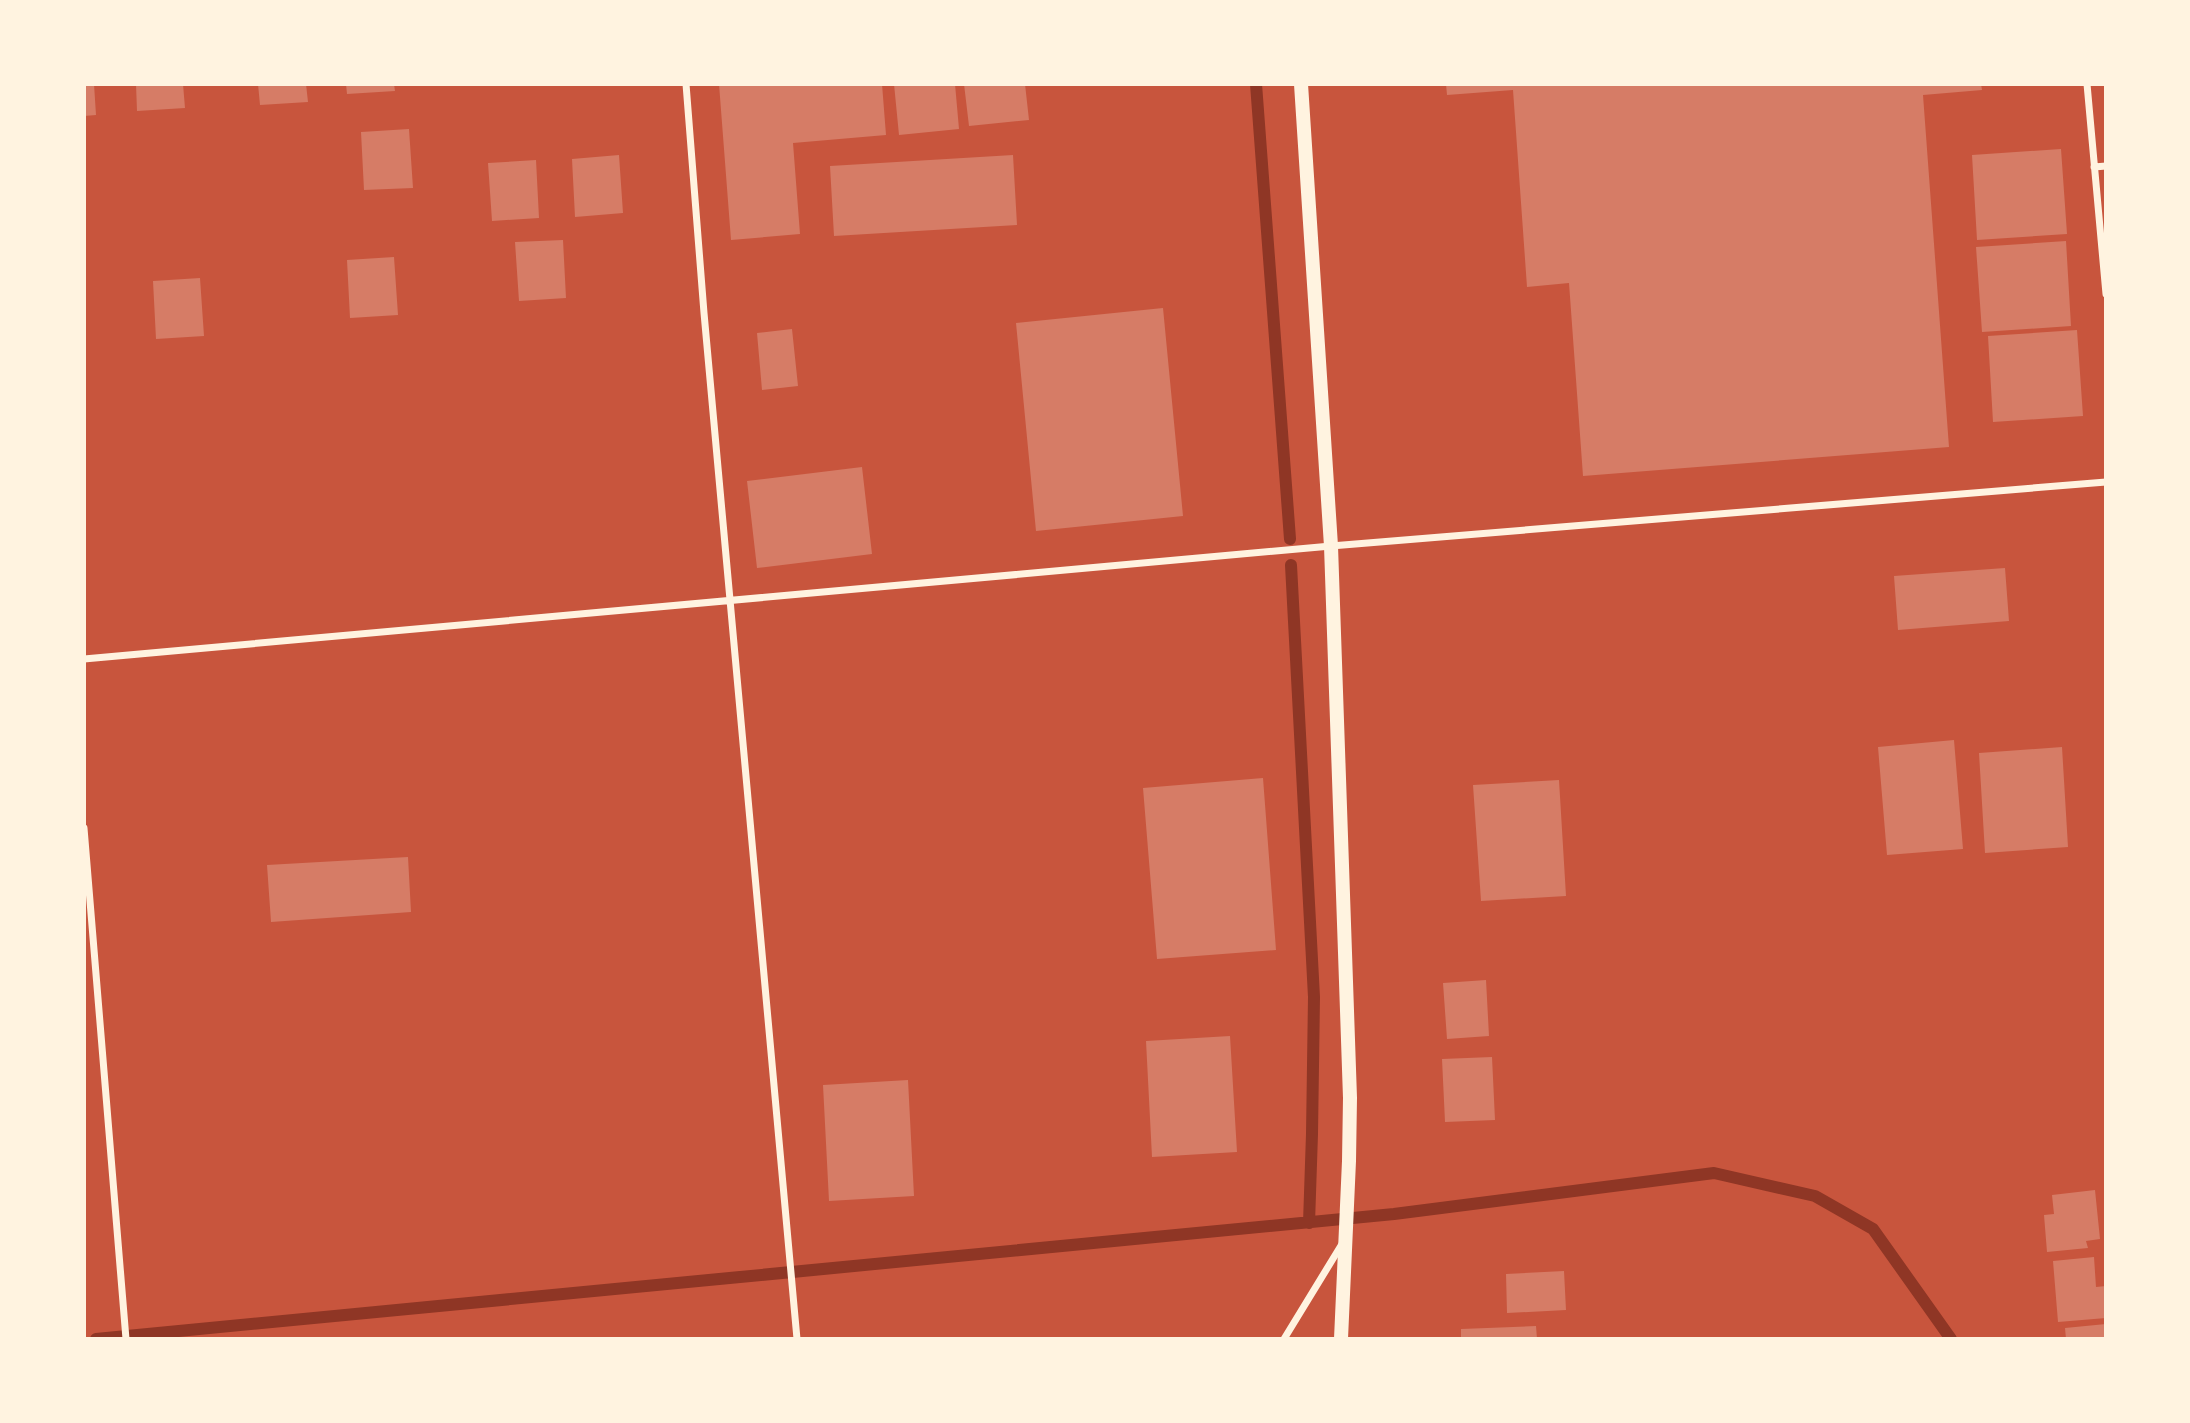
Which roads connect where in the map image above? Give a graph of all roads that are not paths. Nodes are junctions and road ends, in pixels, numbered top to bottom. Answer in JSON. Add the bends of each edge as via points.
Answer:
{"nodes":[{"id":1,"x":686,"y":84,"type":"edge"},
{"id":2,"x":1301,"y":84,"type":"edge"},
{"id":3,"x":2087,"y":84,"type":"edge"},
{"id":4,"x":2106,"y":166,"type":"edge"},
{"id":5,"x":2094,"y":167,"type":"junction"},
{"id":6,"x":2106,"y":294,"type":"edge"},
{"id":7,"x":2106,"y":482,"type":"edge"},
{"id":8,"x":1331,"y":546,"type":"junction"},
{"id":9,"x":730,"y":602,"type":"junction"},
{"id":10,"x":84,"y":659,"type":"edge"},
{"id":11,"x":84,"y":828,"type":"edge"},
{"id":12,"x":1346,"y":1238,"type":"junction"},
{"id":13,"x":126,"y":1339,"type":"edge"},
{"id":14,"x":797,"y":1339,"type":"edge"},
{"id":15,"x":1284,"y":1339,"type":"edge"},
{"id":16,"x":1341,"y":1339,"type":"edge"}],
"edges":[{"from":1,"to":9,"type":"street"},
{"from":2,"to":8,"type":"main road"},
{"from":3,"to":5,"type":"street"},
{"from":4,"to":5,"type":"street"},
{"from":5,"to":6,"type":"street"},
{"from":7,"to":8,"type":"street"},
{"from":8,"to":9,"type":"street"},
{"from":8,"to":12,"type":"main road","via":[[1350,1098]]},
{"from":9,"to":10,"type":"street"},
{"from":9,"to":14,"type":"street"},
{"from":11,"to":13,"type":"street"},
{"from":12,"to":15,"type":"street"},
{"from":12,"to":16,"type":"main road"}]}
